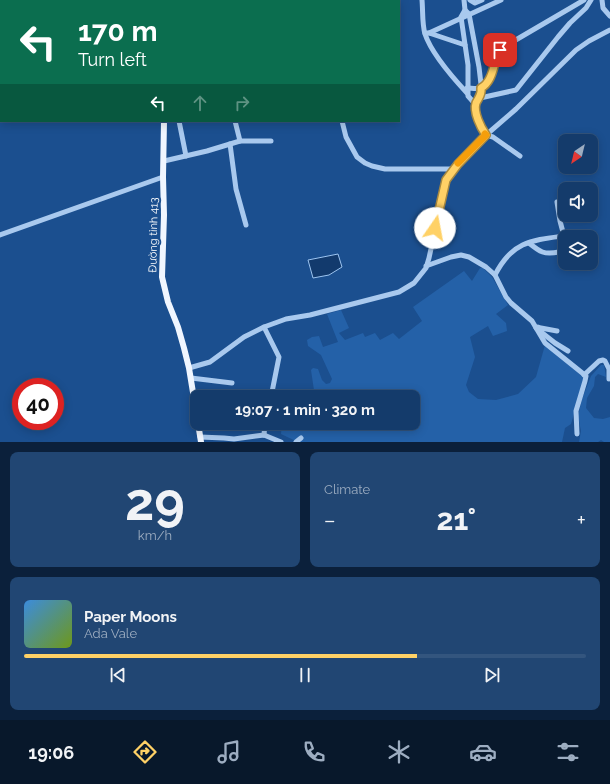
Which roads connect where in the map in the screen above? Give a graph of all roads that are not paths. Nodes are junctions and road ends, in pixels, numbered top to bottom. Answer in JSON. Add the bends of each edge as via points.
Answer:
{"nodes":[{"id":1,"x":422,"y":0,"type":"edge"},
{"id":2,"x":464,"y":0,"type":"edge"},
{"id":3,"x":470,"y":0,"type":"edge"},
{"id":4,"x":482,"y":0,"type":"edge"},
{"id":5,"x":501,"y":0,"type":"edge"},
{"id":6,"x":584,"y":0,"type":"edge"},
{"id":7,"x":591,"y":0,"type":"edge"},
{"id":8,"x":602,"y":0,"type":"edge"},
{"id":9,"x":467,"y":12,"type":"junction"},
{"id":10,"x":610,"y":16,"type":"edge"},
{"id":11,"x":461,"y":17,"type":"junction"},
{"id":12,"x":610,"y":30,"type":"edge"},
{"id":13,"x":427,"y":33,"type":"junction"},
{"id":14,"x":465,"y":45,"type":"junction"},
{"id":15,"x":481,"y":88,"type":"junction"},
{"id":16,"x":467,"y":90,"type":"junction"},
{"id":17,"x":480,"y":98,"type":"junction"},
{"id":18,"x":476,"y":104,"type":"junction"},
{"id":19,"x":164,"y":122,"type":"edge"},
{"id":20,"x":179,"y":122,"type":"edge"},
{"id":21,"x":235,"y":122,"type":"edge"},
{"id":22,"x":342,"y":122,"type":"edge"},
{"id":23,"x":486,"y":135,"type":"junction"},
{"id":24,"x":240,"y":141,"type":"junction"},
{"id":25,"x":271,"y":141,"type":"dead end"},
{"id":26,"x":230,"y":144,"type":"junction"},
{"id":27,"x":186,"y":156,"type":"junction"},
{"id":28,"x":520,"y":156,"type":"dead end"},
{"id":29,"x":164,"y":161,"type":"junction"},
{"id":30,"x":453,"y":169,"type":"junction"},
{"id":31,"x":163,"y":177,"type":"junction"},
{"id":32,"x":557,"y":202,"type":"dead end"},
{"id":33,"x":246,"y":225,"type":"dead end"},
{"id":34,"x":562,"y":230,"type":"edge"},
{"id":35,"x":0,"y":235,"type":"edge"},
{"id":36,"x":558,"y":237,"type":"edge"},
{"id":37,"x":529,"y":243,"type":"junction"},
{"id":38,"x":558,"y":252,"type":"edge"},
{"id":39,"x":426,"y":266,"type":"junction"},
{"id":40,"x":495,"y":275,"type":"junction"},
{"id":41,"x":535,"y":326,"type":"junction"},
{"id":42,"x":264,"y":327,"type":"junction"},
{"id":43,"x":557,"y":331,"type":"dead end"},
{"id":44,"x":568,"y":351,"type":"dead end"},
{"id":45,"x":189,"y":368,"type":"junction"},
{"id":46,"x":584,"y":375,"type":"junction"},
{"id":47,"x":190,"y":378,"type":"junction"},
{"id":48,"x":608,"y":379,"type":"dead end"},
{"id":49,"x":232,"y":383,"type":"dead end"},
{"id":50,"x":192,"y":390,"type":"edge"},
{"id":51,"x":272,"y":390,"type":"edge"},
{"id":52,"x":199,"y":430,"type":"edge"},
{"id":53,"x":264,"y":430,"type":"edge"},
{"id":54,"x":577,"y":434,"type":"dead end"},
{"id":55,"x":264,"y":435,"type":"junction"},
{"id":56,"x":301,"y":438,"type":"dead end"},
{"id":57,"x":201,"y":440,"type":"edge"},
{"id":58,"x":282,"y":442,"type":"edge"},
{"id":59,"x":296,"y":442,"type":"edge"}],
"edges":[{"from":1,"to":13,"type":"street"},
{"from":2,"to":9,"type":"street"},
{"from":3,"to":4,"type":"street","via":[[475,3]]},
{"from":5,"to":9,"type":"street"},
{"from":6,"to":15,"type":"street","via":[[502,48],[488,82]]},
{"from":7,"to":17,"type":"street","via":[[516,90]]},
{"from":8,"to":10,"type":"street","via":[[603,8]]},
{"from":9,"to":11,"type":"street"},
{"from":9,"to":15,"type":"street","via":[[479,66]]},
{"from":11,"to":13,"type":"street"},
{"from":11,"to":14,"type":"street"},
{"from":12,"to":23,"type":"street","via":[[576,50]]},
{"from":13,"to":14,"type":"street"},
{"from":13,"to":16,"type":"street","via":[[428,41],[448,72]]},
{"from":14,"to":16,"type":"street","via":[[468,65]]},
{"from":15,"to":16,"type":"street"},
{"from":15,"to":17,"type":"street"},
{"from":16,"to":18,"type":"street","via":[[468,96]]},
{"from":17,"to":18,"type":"street"},
{"from":18,"to":23,"type":"street","via":[[480,126]]},
{"from":19,"to":29,"type":"main road","name":"Đường tỉnh 413"},
{"from":20,"to":27,"type":"street"},
{"from":21,"to":24,"type":"street"},
{"from":22,"to":30,"type":"street","via":[[346,137],[357,157],[364,163],[385,170]]},
{"from":23,"to":28,"type":"street"},
{"from":23,"to":30,"type":"street"},
{"from":24,"to":25,"type":"street"},
{"from":24,"to":26,"type":"street"},
{"from":26,"to":27,"type":"street"},
{"from":26,"to":33,"type":"street","via":[[236,189]]},
{"from":27,"to":29,"type":"street"},
{"from":29,"to":31,"type":"main road","name":"Đường tỉnh 413"},
{"from":30,"to":39,"type":"street","via":[[446,180]]},
{"from":31,"to":35,"type":"street"},
{"from":31,"to":45,"type":"main road","name":"Đường tỉnh 413","via":[[162,277]]},
{"from":32,"to":34,"type":"street"},
{"from":36,"to":37,"type":"street"},
{"from":37,"to":38,"type":"street","via":[[545,254]]},
{"from":37,"to":40,"type":"street","via":[[510,252]]},
{"from":39,"to":40,"type":"street","via":[[451,257],[464,256],[486,267]]},
{"from":39,"to":42,"type":"street","via":[[414,283],[399,292],[286,319]]},
{"from":40,"to":41,"type":"street","via":[[506,297]]},
{"from":41,"to":43,"type":"street"},
{"from":41,"to":44,"type":"street"},
{"from":41,"to":46,"type":"street","via":[[551,349]]},
{"from":42,"to":45,"type":"street","via":[[244,337],[210,362]]},
{"from":42,"to":51,"type":"street","via":[[278,357]]},
{"from":45,"to":47,"type":"main road","name":"Đường tỉnh 413"},
{"from":46,"to":48,"type":"street","via":[[602,360],[606,361],[609,369]]},
{"from":46,"to":54,"type":"street","via":[[586,380],[576,416]]},
{"from":47,"to":49,"type":"street"},
{"from":47,"to":50,"type":"main road","name":"Đường tỉnh 413"},
{"from":52,"to":57,"type":"main road"},
{"from":53,"to":55,"type":"street"},
{"from":55,"to":57,"type":"street"},
{"from":55,"to":58,"type":"street"},
{"from":56,"to":59,"type":"street"}]}
